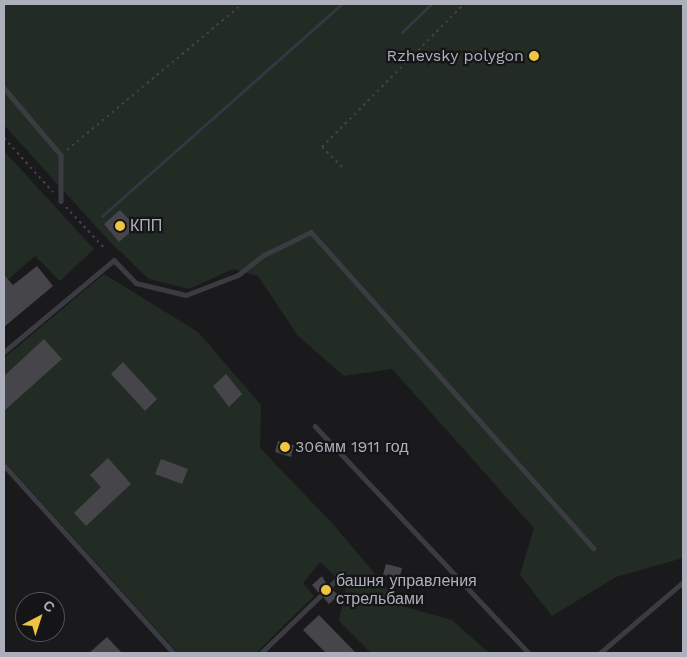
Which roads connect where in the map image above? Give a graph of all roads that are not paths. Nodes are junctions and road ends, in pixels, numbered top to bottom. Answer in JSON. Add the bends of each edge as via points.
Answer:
{"nodes":[{"id":1,"x":4,"y":88,"type":"edge"},
{"id":2,"x":61,"y":201,"type":"dead end"},
{"id":3,"x":4,"y":352,"type":"edge"},
{"id":4,"x":315,"y":426,"type":"dead end"},
{"id":5,"x":4,"y":465,"type":"edge"},
{"id":6,"x":594,"y":548,"type":"dead end"},
{"id":7,"x":344,"y":572,"type":"dead end"},
{"id":8,"x":683,"y":582,"type":"edge"},
{"id":9,"x":331,"y":585,"type":"dead end"},
{"id":10,"x":321,"y":595,"type":"dead end"},
{"id":11,"x":174,"y":653,"type":"edge"},
{"id":12,"x":261,"y":653,"type":"edge"},
{"id":13,"x":529,"y":653,"type":"edge"},
{"id":14,"x":600,"y":653,"type":"edge"}],
"edges":[{"from":1,"to":2,"type":"lane","via":[[62,155]]},
{"from":3,"to":6,"type":"lane","via":[[114,260],[136,283],[186,295],[238,275],[264,254],[312,232]]},
{"from":4,"to":13,"type":"lane"},
{"from":5,"to":11,"type":"lane"},
{"from":7,"to":9,"type":"lane"},
{"from":8,"to":14,"type":"lane"},
{"from":10,"to":12,"type":"lane"}]}
